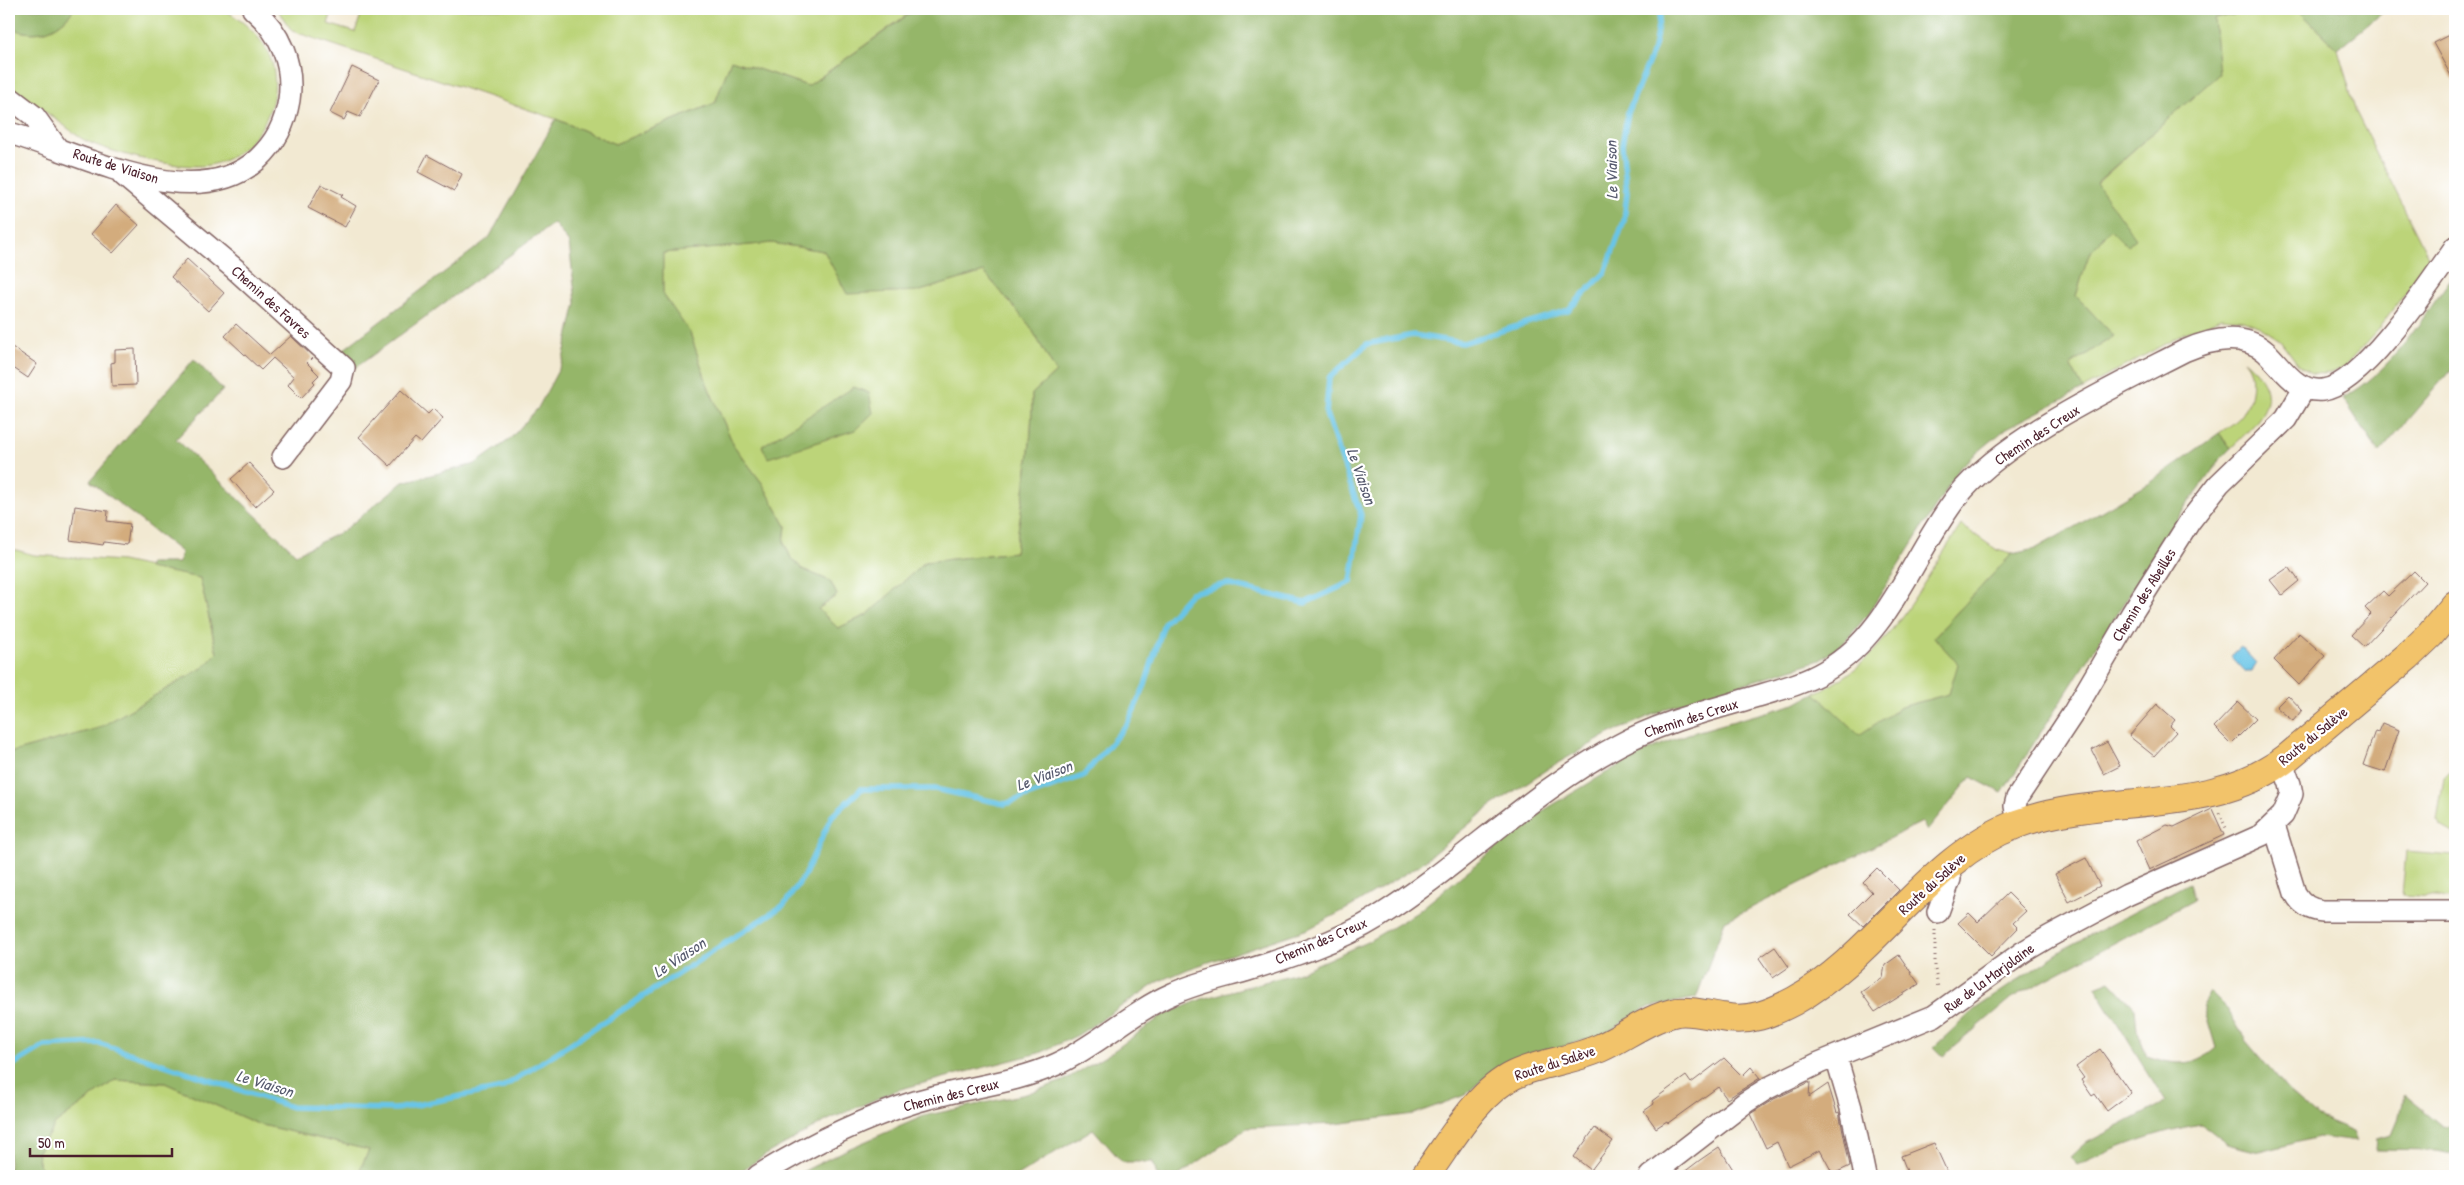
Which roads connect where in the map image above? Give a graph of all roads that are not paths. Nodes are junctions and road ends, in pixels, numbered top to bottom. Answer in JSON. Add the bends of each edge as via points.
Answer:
{"nodes":[{"id":1,"x":253,"y":9,"type":"edge"},
{"id":2,"x":9,"y":97,"type":"edge"},
{"id":3,"x":9,"y":133,"type":"edge"},
{"id":4,"x":57,"y":148,"type":"junction"},
{"id":5,"x":114,"y":168,"type":"junction"},
{"id":6,"x":2455,"y":247,"type":"edge"},
{"id":7,"x":2305,"y":387,"type":"junction"},
{"id":8,"x":283,"y":457,"type":"dead end"},
{"id":9,"x":2455,"y":605,"type":"edge"},
{"id":10,"x":2282,"y":762,"type":"junction"},
{"id":11,"x":2018,"y":824,"type":"junction"},
{"id":12,"x":2274,"y":825,"type":"junction"},
{"id":13,"x":1947,"y":867,"type":"junction"},
{"id":14,"x":1938,"y":912,"type":"road end"},
{"id":15,"x":2455,"y":912,"type":"edge"},
{"id":16,"x":1836,"y":1057,"type":"junction"},
{"id":17,"x":758,"y":1176,"type":"edge"},
{"id":18,"x":1425,"y":1176,"type":"edge"},
{"id":19,"x":1650,"y":1176,"type":"edge"},
{"id":20,"x":1865,"y":1176,"type":"edge"}],
"edges":[{"from":1,"to":5,"type":"street","name":"Route de Viaison","via":[[278,39],[290,75],[287,114],[267,151],[233,176],[208,182],[155,181]]},
{"from":2,"to":4,"type":"street","via":[[34,116]]},
{"from":3,"to":4,"type":"street","name":"Route de Viaison"},
{"from":4,"to":5,"type":"street","name":"Route de Viaison"},
{"from":5,"to":8,"type":"street","name":"Chemin des Favres","via":[[235,269],[344,368],[341,381]]},
{"from":6,"to":7,"type":"street","via":[[2411,309],[2358,368],[2338,385],[2323,390]]},
{"from":7,"to":11,"type":"street","name":"Chemin des Abeilles","via":[[2286,419],[2219,484],[2190,521],[2072,715],[2023,787],[2015,806]]},
{"from":7,"to":17,"type":"street","name":"Chemin des Creux","via":[[2281,371],[2264,351],[2238,340],[2203,342],[2176,355],[2054,421],[1982,473],[1958,496],[1880,619],[1842,660],[1822,673],[1798,684],[1673,721],[1617,746],[1540,794],[1416,890],[1349,932],[1316,947],[1168,995],[1063,1061],[1007,1081],[914,1102],[846,1129]]},
{"from":9,"to":10,"type":"main road","name":"Route du Salève","via":[[2408,656]]},
{"from":10,"to":11,"type":"main road","name":"Route du Salève","via":[[2250,780],[2219,790],[2177,799],[2076,811]]},
{"from":10,"to":12,"type":"street","name":"Rue de la Marjolaine","via":[[2292,794]]},
{"from":11,"to":13,"type":"main road","name":"Route du Salève","via":[[1988,838]]},
{"from":12,"to":15,"type":"street","via":[[2295,893],[2310,909]]},
{"from":12,"to":16,"type":"street","name":"Rue de la Marjolaine","via":[[2254,840],[2127,896],[2050,936],[1941,1001],[1892,1035]]},
{"from":13,"to":14,"type":"street","via":[[1950,879]]},
{"from":13,"to":18,"type":"main road","name":"Route du Salève","via":[[1850,961],[1782,1007],[1747,1019],[1691,1012],[1669,1014],[1587,1054],[1528,1070],[1503,1081],[1482,1100]]},
{"from":16,"to":19,"type":"street","name":"Rue de la Marjolaine","via":[[1757,1094]]},
{"from":16,"to":20,"type":"street"}]}
